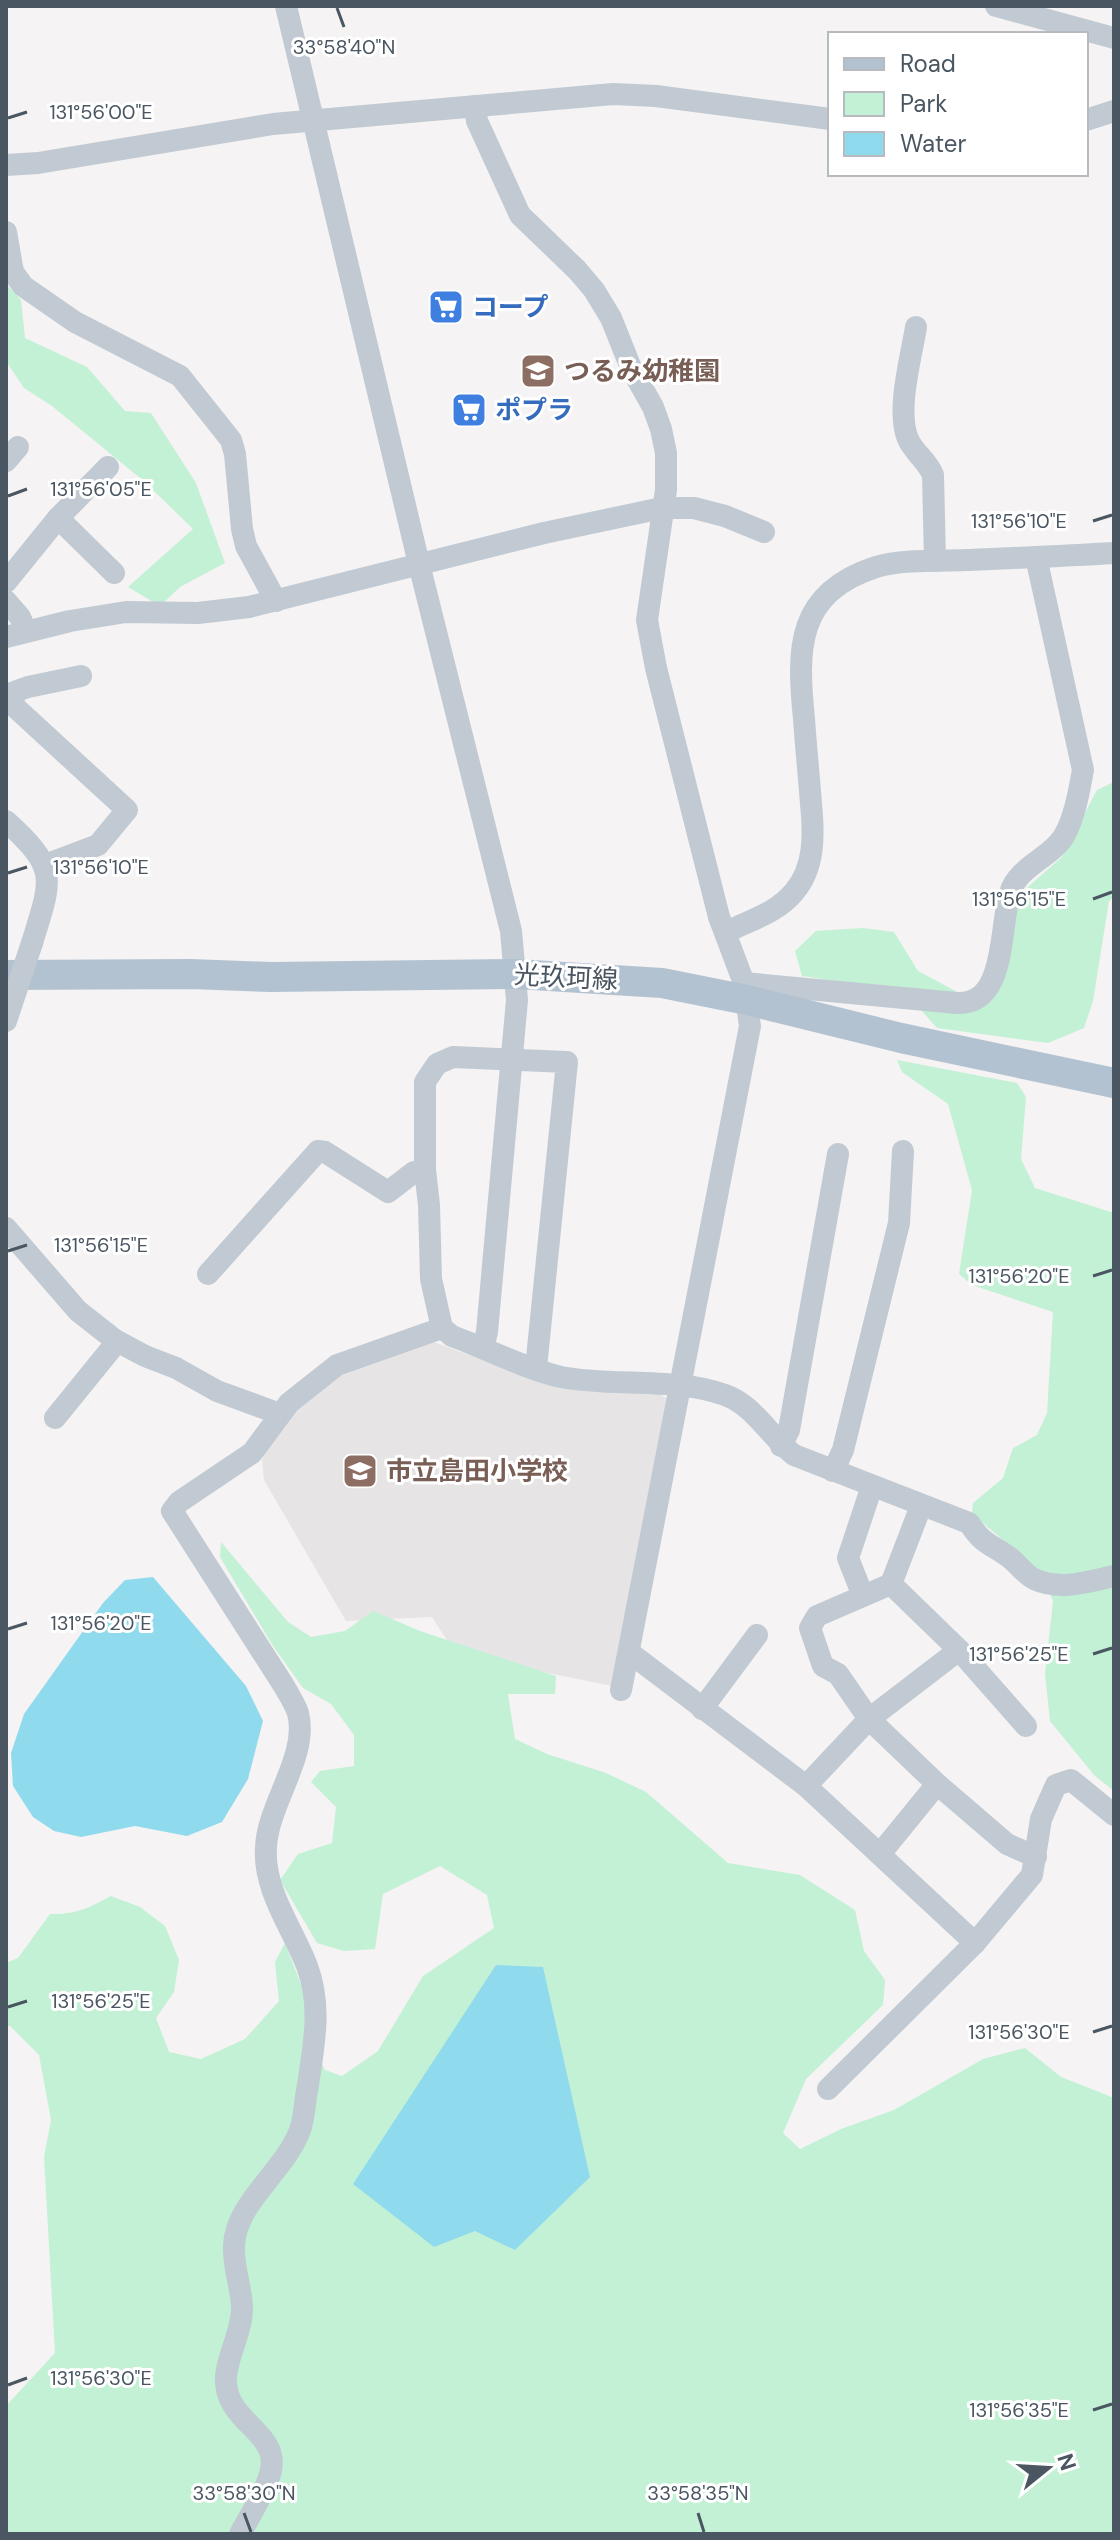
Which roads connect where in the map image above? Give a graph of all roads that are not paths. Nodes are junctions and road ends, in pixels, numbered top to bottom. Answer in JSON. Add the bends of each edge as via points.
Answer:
{"nodes":[{"id":1,"x":286,"y":6,"type":"edge"},
{"id":2,"x":996,"y":6,"type":"edge"},
{"id":3,"x":1114,"y":38,"type":"edge"},
{"id":4,"x":475,"y":106,"type":"junction"},
{"id":5,"x":1114,"y":111,"type":"edge"},
{"id":6,"x":828,"y":119,"type":"edge"},
{"id":7,"x":1088,"y":119,"type":"edge"},
{"id":8,"x":312,"y":120,"type":"junction"},
{"id":9,"x":6,"y":165,"type":"edge"},
{"id":10,"x":6,"y":232,"type":"edge"},
{"id":11,"x":916,"y":327,"type":"dead end"},
{"id":12,"x":108,"y":467,"type":"dead end"},
{"id":13,"x":662,"y":508,"type":"junction"},
{"id":14,"x":58,"y":518,"type":"junction"},
{"id":15,"x":764,"y":532,"type":"dead end"},
{"id":16,"x":1114,"y":553,"type":"edge"},
{"id":17,"x":1036,"y":557,"type":"junction"},
{"id":18,"x":935,"y":561,"type":"junction"},
{"id":19,"x":419,"y":564,"type":"junction"},
{"id":20,"x":114,"y":573,"type":"dead end"},
{"id":21,"x":6,"y":582,"type":"edge"},
{"id":22,"x":6,"y":601,"type":"edge"},
{"id":23,"x":276,"y":601,"type":"junction"},
{"id":24,"x":16,"y":634,"type":"edge"},
{"id":25,"x":81,"y":676,"type":"dead end"},
{"id":26,"x":8,"y":694,"type":"edge"},
{"id":27,"x":6,"y":821,"type":"edge"},
{"id":28,"x":45,"y":865,"type":"junction"},
{"id":29,"x":727,"y":932,"type":"junction"},
{"id":30,"x":516,"y":974,"type":"junction"},
{"id":31,"x":6,"y":975,"type":"edge"},
{"id":32,"x":745,"y":991,"type":"junction"},
{"id":33,"x":6,"y":1021,"type":"edge"},
{"id":34,"x":512,"y":1058,"type":"junction"},
{"id":35,"x":1114,"y":1083,"type":"edge"},
{"id":36,"x":903,"y":1151,"type":"dead end"},
{"id":37,"x":838,"y":1154,"type":"dead end"},
{"id":38,"x":425,"y":1170,"type":"junction"},
{"id":39,"x":7,"y":1230,"type":"edge"},
{"id":40,"x":208,"y":1274,"type":"dead end"},
{"id":41,"x":442,"y":1328,"type":"junction"},
{"id":42,"x":115,"y":1340,"type":"junction"},
{"id":43,"x":483,"y":1348,"type":"junction"},
{"id":44,"x":536,"y":1368,"type":"junction"},
{"id":45,"x":679,"y":1386,"type":"junction"},
{"id":46,"x":280,"y":1414,"type":"junction"},
{"id":47,"x":55,"y":1418,"type":"dead end"},
{"id":48,"x":781,"y":1446,"type":"junction"},
{"id":49,"x":833,"y":1471,"type":"junction"},
{"id":50,"x":872,"y":1486,"type":"junction"},
{"id":51,"x":921,"y":1506,"type":"junction"},
{"id":52,"x":1114,"y":1576,"type":"edge"},
{"id":53,"x":891,"y":1584,"type":"junction"},
{"id":54,"x":863,"y":1596,"type":"junction"},
{"id":55,"x":757,"y":1635,"type":"dead end"},
{"id":56,"x":959,"y":1650,"type":"junction"},
{"id":57,"x":630,"y":1653,"type":"junction"},
{"id":58,"x":621,"y":1690,"type":"dead end"},
{"id":59,"x":702,"y":1709,"type":"junction"},
{"id":60,"x":869,"y":1719,"type":"junction"},
{"id":61,"x":1026,"y":1726,"type":"dead end"},
{"id":62,"x":937,"y":1784,"type":"junction"},
{"id":63,"x":806,"y":1786,"type":"junction"},
{"id":64,"x":1114,"y":1815,"type":"edge"},
{"id":65,"x":880,"y":1854,"type":"junction"},
{"id":66,"x":1036,"y":1857,"type":"junction"},
{"id":67,"x":975,"y":1943,"type":"junction"},
{"id":68,"x":828,"y":2089,"type":"dead end"},
{"id":69,"x":240,"y":2534,"type":"edge"}],
"edges":[{"from":1,"to":8,"type":"street"},
{"from":2,"to":3,"type":"street"},
{"from":4,"to":6,"type":"street","via":[[613,94]]},
{"from":4,"to":8,"type":"street"},
{"from":4,"to":13,"type":"street","via":[[520,215],[594,290],[653,407],[666,453]]},
{"from":5,"to":7,"type":"street"},
{"from":8,"to":9,"type":"street"},
{"from":8,"to":19,"type":"street"},
{"from":10,"to":23,"type":"street","via":[[13,272],[23,286],[75,322],[180,376],[231,440],[246,546]]},
{"from":11,"to":18,"type":"street","via":[[905,430],[933,475]]},
{"from":12,"to":14,"type":"street"},
{"from":13,"to":15,"type":"street","via":[[694,508]]},
{"from":13,"to":19,"type":"street"},
{"from":13,"to":29,"type":"street","via":[[647,620],[719,917]]},
{"from":14,"to":20,"type":"street"},
{"from":14,"to":21,"type":"street"},
{"from":16,"to":17,"type":"street"},
{"from":17,"to":18,"type":"street"},
{"from":17,"to":32,"type":"street","via":[[1083,770],[1064,836],[1013,884],[995,978],[984,995],[972,1003],[957,1003]]},
{"from":18,"to":29,"type":"street","via":[[878,566],[827,594],[809,618],[800,678],[813,832],[810,862],[795,891],[772,912]]},
{"from":19,"to":23,"type":"street"},
{"from":19,"to":30,"type":"street","via":[[511,931]]},
{"from":22,"to":24,"type":"street","via":[[20,617]]},
{"from":23,"to":24,"type":"street","via":[[198,613],[126,612]]},
{"from":25,"to":26,"type":"street"},
{"from":26,"to":28,"type":"street","via":[[16,708],[127,810],[98,845]]},
{"from":27,"to":28,"type":"street","via":[[38,851]]},
{"from":28,"to":33,"type":"street","bridge":true,"via":[[49,882]]},
{"from":29,"to":32,"type":"street"},
{"from":30,"to":31,"type":"main road","name":"光玖珂線"},
{"from":30,"to":32,"type":"main road","name":"光玖珂線"},
{"from":30,"to":34,"type":"street"},
{"from":32,"to":35,"type":"main road","name":"光玖珂線","via":[[840,1024]]},
{"from":32,"to":45,"type":"street","via":[[750,1026]]},
{"from":34,"to":38,"type":"street","via":[[453,1057],[437,1064],[425,1082]]},
{"from":34,"to":43,"type":"street"},
{"from":34,"to":44,"type":"street","via":[[567,1062]]},
{"from":36,"to":49,"type":"street","via":[[899,1223],[843,1450]]},
{"from":37,"to":48,"type":"street","via":[[789,1430]]},
{"from":38,"to":40,"type":"street","via":[[388,1192],[318,1151]]},
{"from":38,"to":41,"type":"street","via":[[431,1279]]},
{"from":39,"to":42,"type":"street","via":[[78,1311]]},
{"from":41,"to":43,"type":"street"},
{"from":41,"to":46,"type":"street","via":[[337,1365]]},
{"from":42,"to":46,"type":"street","via":[[217,1391]]},
{"from":42,"to":47,"type":"street"},
{"from":43,"to":44,"type":"street"},
{"from":44,"to":45,"type":"street","via":[[561,1377]]},
{"from":45,"to":48,"type":"street","via":[[725,1394],[744,1404]]},
{"from":45,"to":57,"type":"street"},
{"from":46,"to":69,"type":"street","via":[[252,1453],[172,1511],[284,1686],[298,1712],[300,1733],[272,1812],[266,1847],[268,1879],[307,1966],[317,2018],[301,2125],[291,2151],[237,2227],[234,2244],[242,2305],[225,2380],[238,2415],[268,2442],[272,2456],[269,2478]]},
{"from":48,"to":49,"type":"street"},
{"from":49,"to":50,"type":"street"},
{"from":50,"to":51,"type":"street"},
{"from":50,"to":54,"type":"street","via":[[848,1558]]},
{"from":51,"to":52,"type":"street","via":[[969,1523],[979,1539],[1032,1578],[1072,1585]]},
{"from":51,"to":53,"type":"street"},
{"from":53,"to":54,"type":"street"},
{"from":53,"to":56,"type":"street"},
{"from":54,"to":60,"type":"street","via":[[817,1616],[810,1628],[823,1666],[838,1674]]},
{"from":55,"to":59,"type":"street"},
{"from":56,"to":60,"type":"street"},
{"from":56,"to":61,"type":"street"},
{"from":57,"to":58,"type":"street"},
{"from":57,"to":59,"type":"street"},
{"from":59,"to":63,"type":"street"},
{"from":60,"to":62,"type":"street"},
{"from":60,"to":63,"type":"street"},
{"from":62,"to":65,"type":"street"},
{"from":62,"to":66,"type":"street","via":[[1007,1844]]},
{"from":63,"to":65,"type":"street"},
{"from":64,"to":66,"type":"street","via":[[1071,1780],[1056,1785],[1041,1819]]},
{"from":65,"to":67,"type":"street"},
{"from":66,"to":67,"type":"street","via":[[1032,1875]]},
{"from":67,"to":68,"type":"street"}]}
